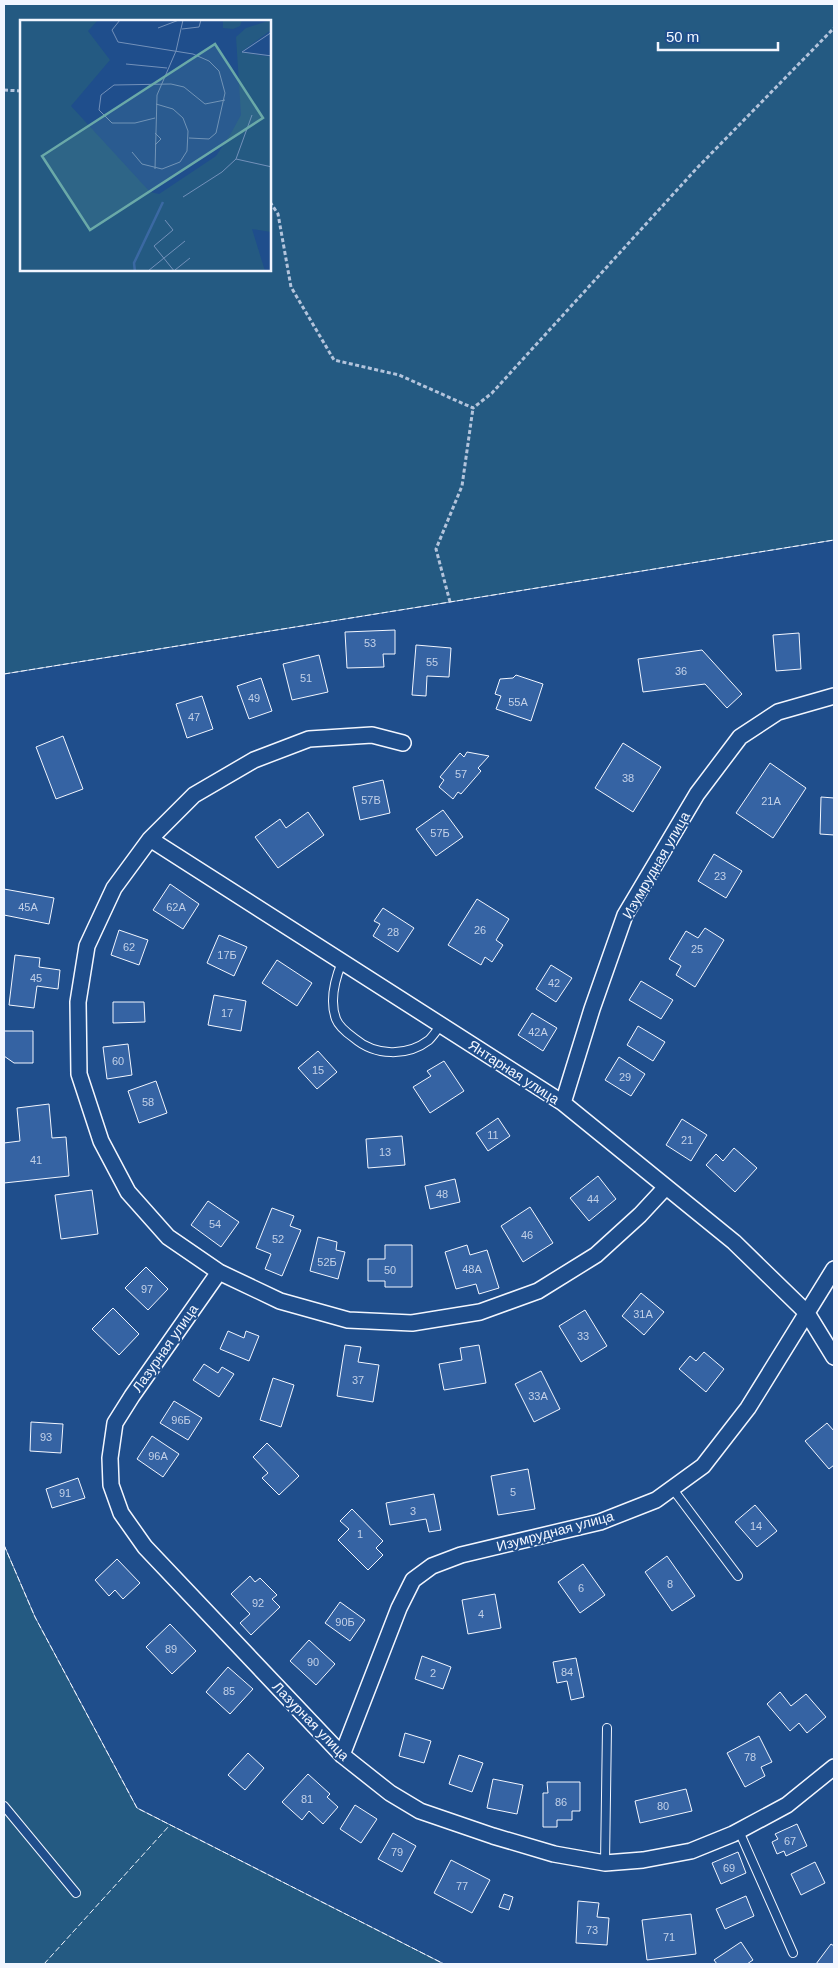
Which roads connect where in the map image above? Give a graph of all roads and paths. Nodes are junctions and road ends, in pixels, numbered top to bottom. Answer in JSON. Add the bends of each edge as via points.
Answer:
{"nodes":[{"id":1,"x":834,"y":28,"type":"edge"},
{"id":2,"x":4,"y":90,"type":"edge"},
{"id":3,"x":20,"y":92,"type":"edge"},
{"id":4,"x":271,"y":204,"type":"edge"},
{"id":5,"x":473,"y":408,"type":"junction"},
{"id":6,"x":450,"y":602,"type":"dead end"},
{"id":7,"x":834,"y":696,"type":"edge"},
{"id":8,"x":403,"y":743,"type":"dead end"},
{"id":9,"x":150,"y":840,"type":"junction"},
{"id":10,"x":342,"y":962,"type":"junction"},
{"id":11,"x":442,"y":1025,"type":"junction"},
{"id":12,"x":563,"y":1103,"type":"junction"},
{"id":13,"x":666,"y":1187,"type":"junction"},
{"id":14,"x":834,"y":1269,"type":"edge"},
{"id":15,"x":218,"y":1272,"type":"junction"},
{"id":16,"x":807,"y":1313,"type":"junction"},
{"id":17,"x":834,"y":1357,"type":"edge"},
{"id":18,"x":672,"y":1488,"type":"junction"},
{"id":19,"x":738,"y":1576,"type":"dead end"},
{"id":20,"x":607,"y":1728,"type":"dead end"},
{"id":21,"x":342,"y":1755,"type":"junction"},
{"id":22,"x":834,"y":1767,"type":"edge"},
{"id":23,"x":4,"y":1806,"type":"edge"},
{"id":24,"x":739,"y":1831,"type":"junction"},
{"id":25,"x":605,"y":1863,"type":"junction"},
{"id":26,"x":76,"y":1893,"type":"dead end"},
{"id":27,"x":793,"y":1953,"type":"dead end"}],
"edges":[{"from":1,"to":5,"type":"path","via":[[697,168],[492,393]]},
{"from":2,"to":3,"type":"path"},
{"from":4,"to":5,"type":"path","via":[[278,214],[291,287],[334,360],[399,375]]},
{"from":5,"to":6,"type":"path","via":[[462,486],[436,549]]},
{"from":7,"to":12,"type":"street","name":"Изумрудная улица","via":[[778,712],[740,737],[697,794],[625,915]]},
{"from":8,"to":9,"type":"street","via":[[372,735],[309,739],[254,760],[194,795]]},
{"from":9,"to":10,"type":"street","name":"Янтарная улица"},
{"from":9,"to":15,"type":"street","via":[[114,888],[87,946],[78,1002],[79,1074],[101,1141],[128,1192],[168,1237]]},
{"from":10,"to":11,"type":"street","name":"Янтарная улица"},
{"from":10,"to":11,"type":"lane","via":[[334,987],[336,1019],[344,1031],[358,1042],[390,1053],[410,1050],[428,1040]]},
{"from":11,"to":12,"type":"street","name":"Янтарная улица"},
{"from":12,"to":13,"type":"street","name":"Янтарная улица"},
{"from":13,"to":15,"type":"street","via":[[596,1255],[538,1291],[480,1312],[412,1323],[348,1320],[280,1301]]},
{"from":13,"to":16,"type":"street","name":"Янтарная улица","via":[[734,1242]]},
{"from":14,"to":16,"type":"street","name":"Изумрудная улица"},
{"from":15,"to":21,"type":"street","name":"Лазурная улица","via":[[115,1424],[110,1458],[111,1485],[121,1514],[145,1547]]},
{"from":16,"to":17,"type":"street","name":"Янтарная улица"},
{"from":16,"to":18,"type":"street","name":"Изумрудная улица","via":[[748,1408],[703,1466]]},
{"from":18,"to":19,"type":"lane"},
{"from":18,"to":21,"type":"street","name":"Изумрудная улица","via":[[656,1500],[600,1522],[461,1555],[432,1566],[413,1580]]},
{"from":20,"to":25,"type":"lane"},
{"from":21,"to":25,"type":"street","name":"Лазурная улица","via":[[390,1793],[420,1811],[554,1854]]},
{"from":22,"to":24,"type":"street","name":"Лазурная улица","via":[[787,1805]]},
{"from":23,"to":26,"type":"lane"},
{"from":24,"to":25,"type":"street","name":"Лазурная улица","via":[[691,1851]]},
{"from":24,"to":27,"type":"lane"}]}
